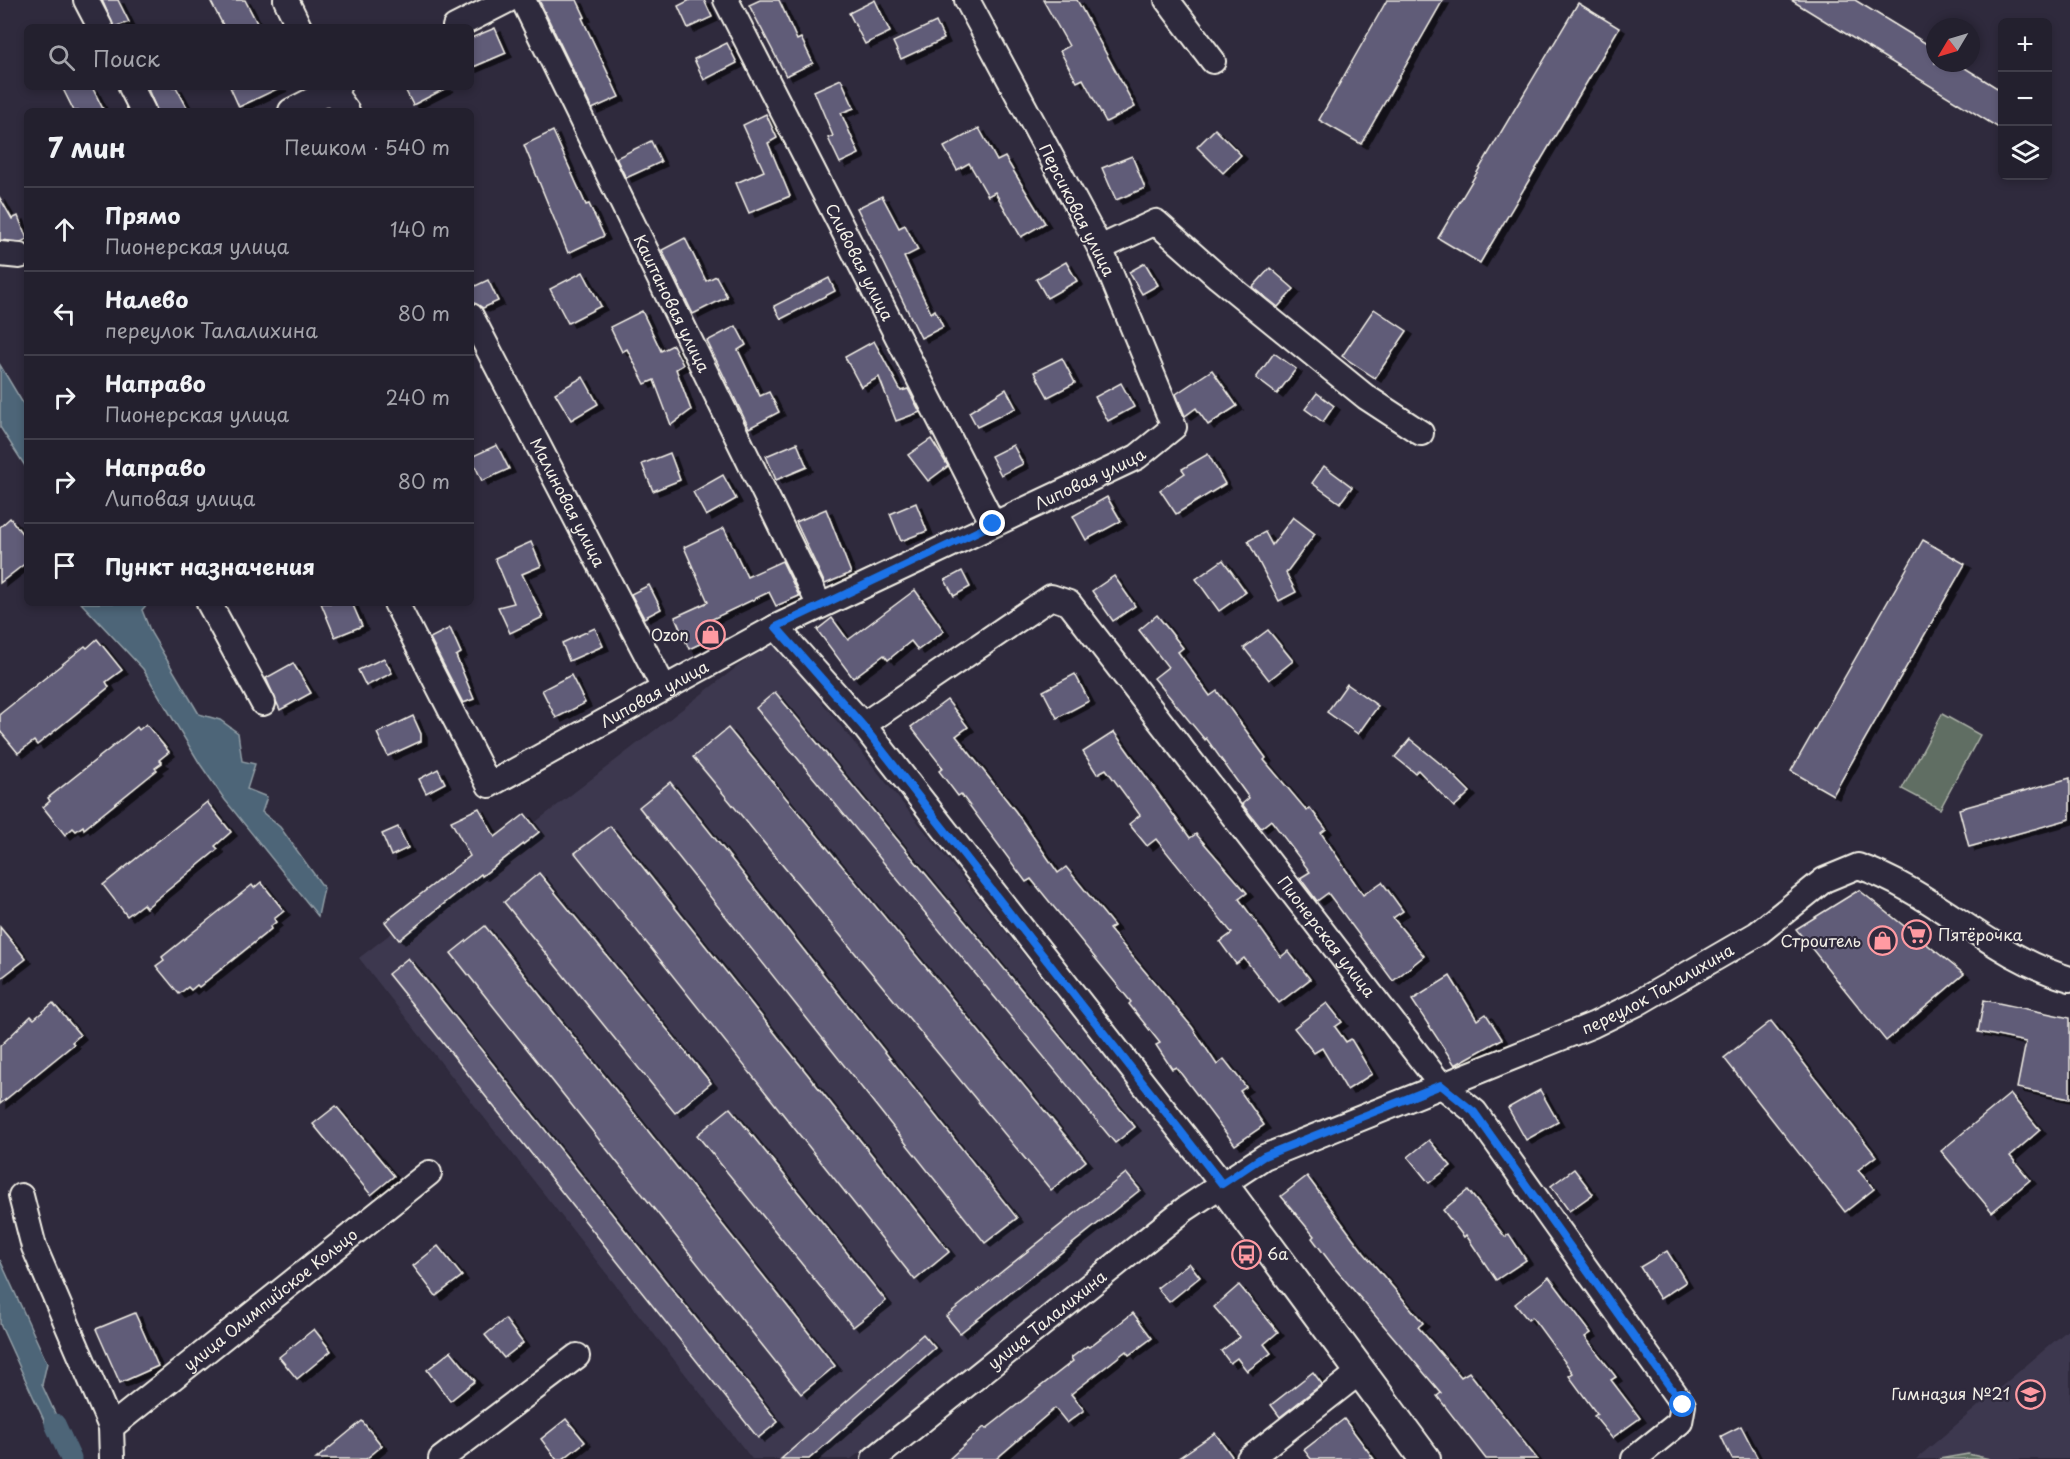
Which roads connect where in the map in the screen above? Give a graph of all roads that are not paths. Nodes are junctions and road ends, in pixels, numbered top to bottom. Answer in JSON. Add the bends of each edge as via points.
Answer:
{"nodes":[{"id":1,"x":86,"y":0,"type":"edge"},
{"id":2,"x":286,"y":0,"type":"edge"},
{"id":3,"x":508,"y":0,"type":"edge"},
{"id":4,"x":523,"y":0,"type":"edge"},
{"id":5,"x":726,"y":0,"type":"edge"},
{"id":6,"x":967,"y":0,"type":"edge"},
{"id":7,"x":1167,"y":0,"type":"edge"},
{"id":8,"x":98,"y":24,"type":"edge"},
{"id":9,"x":298,"y":24,"type":"edge"},
{"id":10,"x":461,"y":24,"type":"edge"},
{"id":11,"x":1213,"y":61,"type":"dead end"},
{"id":12,"x":132,"y":90,"type":"edge"},
{"id":13,"x":329,"y":90,"type":"edge"},
{"id":14,"x":334,"y":90,"type":"edge"},
{"id":15,"x":142,"y":108,"type":"edge"},
{"id":16,"x":296,"y":108,"type":"edge"},
{"id":17,"x":345,"y":108,"type":"edge"},
{"id":18,"x":1100,"y":248,"type":"junction"},
{"id":19,"x":474,"y":322,"type":"edge"},
{"id":20,"x":1173,"y":428,"type":"joint"},
{"id":21,"x":1421,"y":433,"type":"dead end"},
{"id":22,"x":993,"y":524,"type":"junction"},
{"id":23,"x":211,"y":606,"type":"edge"},
{"id":24,"x":398,"y":606,"type":"edge"},
{"id":25,"x":820,"y":606,"type":"junction"},
{"id":26,"x":776,"y":627,"type":"junction"},
{"id":27,"x":664,"y":688,"type":"junction"},
{"id":28,"x":263,"y":703,"type":"dead end"},
{"id":29,"x":863,"y":726,"type":"junction"},
{"id":30,"x":2070,"y":979,"type":"edge"},
{"id":31,"x":1441,"y":1085,"type":"junction"},
{"id":32,"x":429,"y":1173,"type":"dead end"},
{"id":33,"x":1222,"y":1184,"type":"junction"},
{"id":34,"x":21,"y":1196,"type":"dead end"},
{"id":35,"x":577,"y":1356,"type":"dead end"},
{"id":36,"x":1361,"y":1371,"type":"junction"},
{"id":37,"x":111,"y":1426,"type":"junction"},
{"id":38,"x":112,"y":1459,"type":"edge"},
{"id":39,"x":441,"y":1459,"type":"edge"},
{"id":40,"x":874,"y":1459,"type":"edge"},
{"id":41,"x":1249,"y":1459,"type":"edge"},
{"id":42,"x":1425,"y":1459,"type":"edge"},
{"id":43,"x":1634,"y":1459,"type":"edge"}],
"edges":[{"from":1,"to":8,"type":"street"},
{"from":2,"to":9,"type":"street"},
{"from":3,"to":10,"type":"street"},
{"from":4,"to":25,"type":"street","name":"Каштановая улица"},
{"from":5,"to":22,"type":"street","name":"Сливовая улица"},
{"from":6,"to":18,"type":"street","name":"Персиковая улица"},
{"from":7,"to":11,"type":"street"},
{"from":12,"to":15,"type":"street"},
{"from":13,"to":16,"type":"street"},
{"from":14,"to":17,"type":"street"},
{"from":18,"to":20,"type":"street","name":"Персиковая улица"},
{"from":18,"to":21,"type":"street","via":[[1156,222],[1366,397]]},
{"from":19,"to":27,"type":"street","name":"Малиновая улица"},
{"from":20,"to":22,"type":"street","name":"Липовая улица","via":[[1137,457]]},
{"from":22,"to":25,"type":"street","name":"Липовая улица"},
{"from":23,"to":28,"type":"street"},
{"from":24,"to":27,"type":"street","name":"Липовая улица","via":[[489,784]]},
{"from":25,"to":26,"type":"street","name":"Липовая улица"},
{"from":26,"to":27,"type":"street","name":"Липовая улица"},
{"from":26,"to":29,"type":"street"},
{"from":29,"to":31,"type":"street","name":"Пионерская улица","via":[[1051,597],[1069,603]]},
{"from":29,"to":33,"type":"street"},
{"from":30,"to":31,"type":"street","name":"переулок Талалихина","via":[[2026,963],[1889,877],[1858,866],[1824,880],[1757,934],[1636,1004]]},
{"from":31,"to":33,"type":"street","name":"переулок Талалихина","via":[[1264,1156]]},
{"from":31,"to":43,"type":"street","name":"Пионерская улица","via":[[1474,1112],[1683,1405],[1680,1422]]},
{"from":32,"to":37,"type":"street","name":"улица Олимпийское Кольцо"},
{"from":33,"to":36,"type":"street"},
{"from":33,"to":40,"type":"street","name":"улица Талалихина","via":[[1185,1209]]},
{"from":34,"to":37,"type":"street","via":[[34,1247]]},
{"from":35,"to":39,"type":"street"},
{"from":36,"to":41,"type":"street"},
{"from":36,"to":42,"type":"street"},
{"from":37,"to":38,"type":"street"}]}
